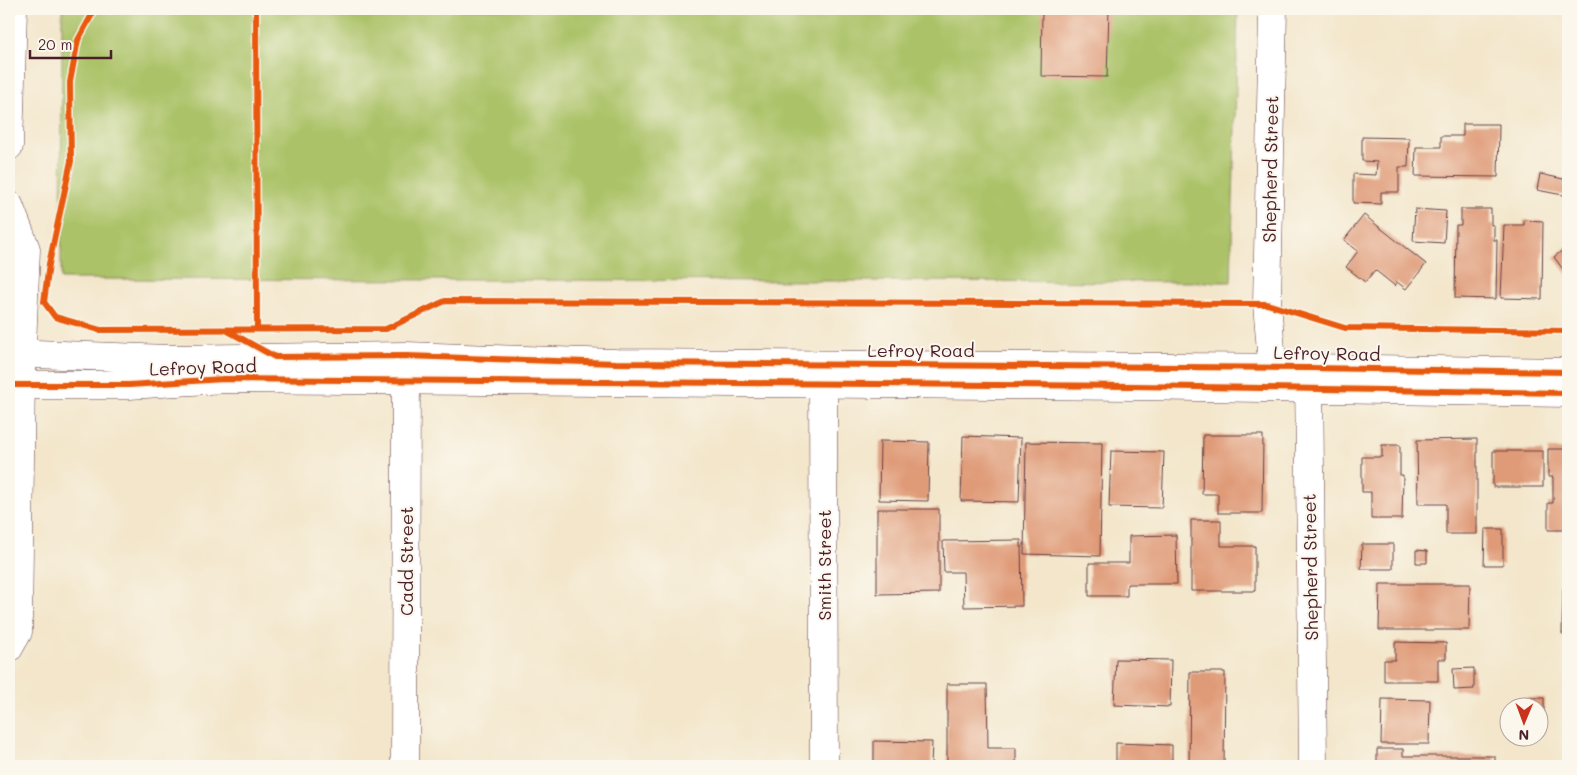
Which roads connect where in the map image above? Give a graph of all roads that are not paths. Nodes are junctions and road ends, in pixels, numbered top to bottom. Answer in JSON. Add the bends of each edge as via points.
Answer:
{"nodes":[{"id":1,"x":13,"y":9,"type":"edge"},
{"id":2,"x":1273,"y":9,"type":"edge"},
{"id":3,"x":9,"y":146,"type":"edge"},
{"id":4,"x":9,"y":205,"type":"edge"},
{"id":5,"x":15,"y":353,"type":"edge"},
{"id":6,"x":406,"y":369,"type":"junction"},
{"id":7,"x":1568,"y":372,"type":"edge"},
{"id":8,"x":823,"y":375,"type":"junction"},
{"id":9,"x":1274,"y":378,"type":"junction"},
{"id":10,"x":1309,"y":378,"type":"junction"},
{"id":11,"x":15,"y":385,"type":"edge"},
{"id":12,"x":1568,"y":393,"type":"edge"},
{"id":13,"x":9,"y":648,"type":"edge"},
{"id":14,"x":405,"y":766,"type":"edge"},
{"id":15,"x":824,"y":766,"type":"edge"},
{"id":16,"x":1313,"y":766,"type":"edge"}],
"edges":[{"from":1,"to":3,"type":"street"},
{"from":2,"to":9,"type":"street","name":"Shepherd Street","via":[[1267,304]]},
{"from":4,"to":5,"type":"street","via":[[26,249]]},
{"from":5,"to":6,"type":"street","name":"Lefroy Road"},
{"from":5,"to":11,"type":"street"},
{"from":6,"to":8,"type":"street","name":"Lefroy Road","via":[[616,363]]},
{"from":6,"to":11,"type":"street","name":"Lefroy Road","via":[[129,385]]},
{"from":6,"to":14,"type":"street","name":"Cadd Street"},
{"from":7,"to":10,"type":"street","name":"Lefroy Road"},
{"from":8,"to":9,"type":"street","name":"Lefroy Road"},
{"from":8,"to":15,"type":"street","name":"Smith Street"},
{"from":9,"to":10,"type":"street","name":"Lefroy Road"},
{"from":10,"to":12,"type":"street","name":"Lefroy Road"},
{"from":10,"to":16,"type":"street","name":"Shepherd Street"},
{"from":11,"to":13,"type":"street","via":[[18,632]]}]}
